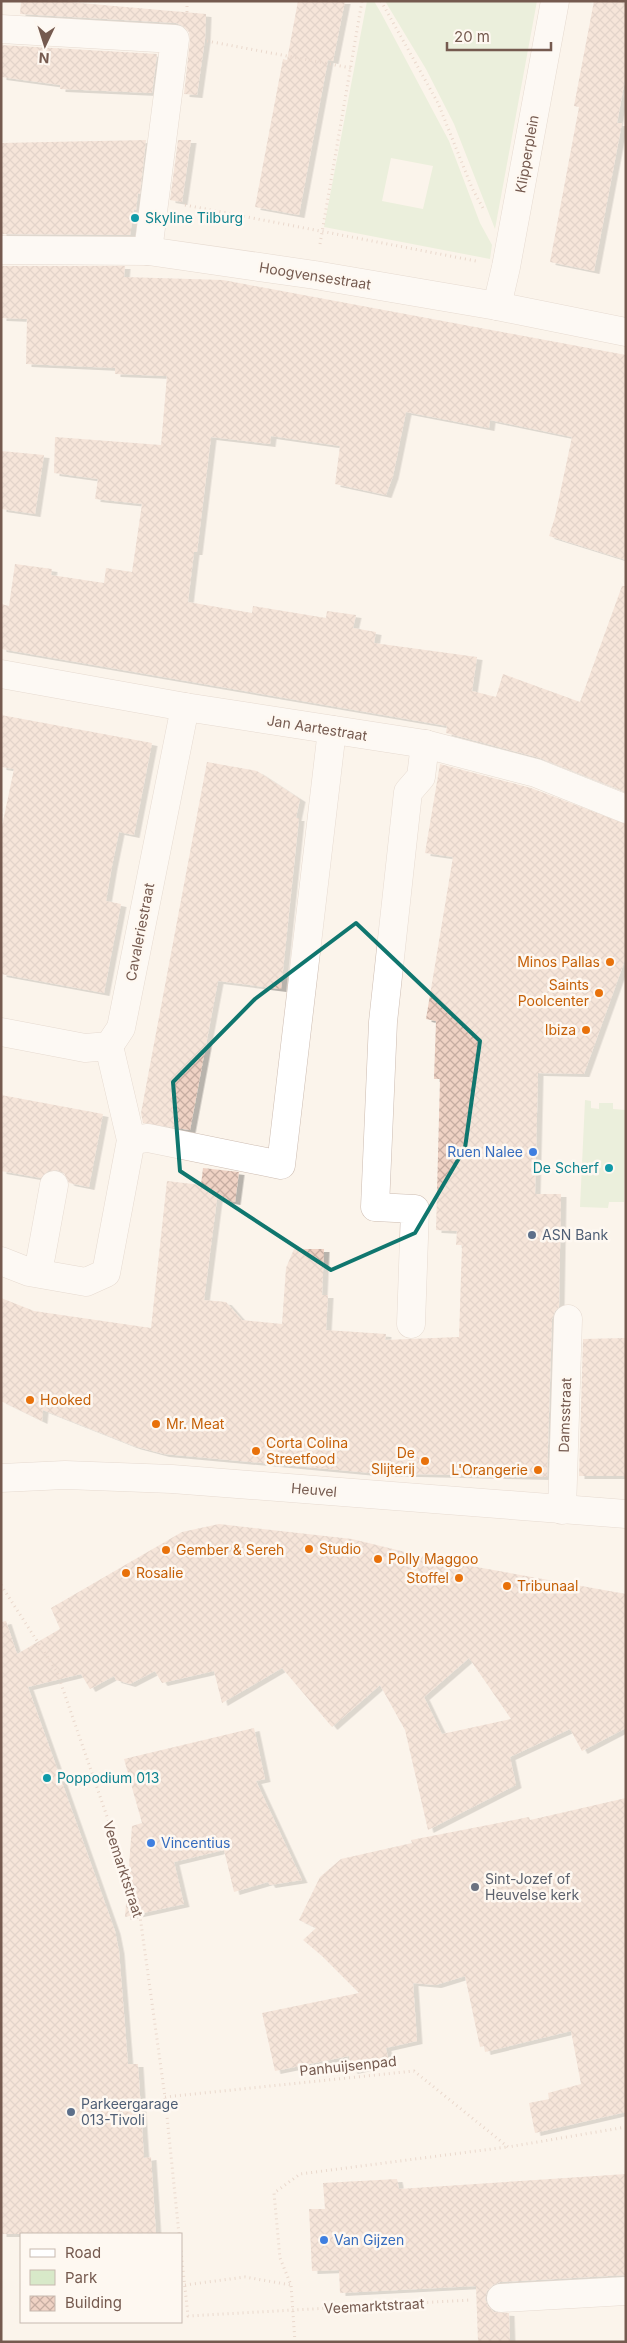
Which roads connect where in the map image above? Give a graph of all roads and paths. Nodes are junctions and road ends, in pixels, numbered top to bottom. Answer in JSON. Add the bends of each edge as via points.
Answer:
{"nodes":[{"id":1,"x":362,"y":1,"type":"edge"},
{"id":2,"x":381,"y":1,"type":"edge"},
{"id":3,"x":555,"y":1,"type":"edge"},
{"id":4,"x":1,"y":29,"type":"edge"},
{"id":5,"x":175,"y":39,"type":"junction"},
{"id":6,"x":351,"y":68,"type":"junction"},
{"id":7,"x":155,"y":200,"type":"junction"},
{"id":8,"x":323,"y":230,"type":"junction"},
{"id":9,"x":1,"y":250,"type":"edge"},
{"id":10,"x":148,"y":252,"type":"junction"},
{"id":11,"x":508,"y":260,"type":"junction"},
{"id":12,"x":315,"y":275,"type":"junction"},
{"id":13,"x":497,"y":306,"type":"junction"},
{"id":14,"x":626,"y":332,"type":"edge"},
{"id":15,"x":1,"y":674,"type":"edge"},
{"id":16,"x":185,"y":707,"type":"junction"},
{"id":17,"x":332,"y":730,"type":"junction"},
{"id":18,"x":425,"y":744,"type":"junction"},
{"id":19,"x":626,"y":809,"type":"edge"},
{"id":20,"x":1,"y":1032,"type":"edge"},
{"id":21,"x":109,"y":1046,"type":"junction"},
{"id":22,"x":131,"y":1140,"type":"junction"},
{"id":23,"x":54,"y":1184,"type":"dead end"},
{"id":24,"x":1,"y":1261,"type":"edge"},
{"id":25,"x":38,"y":1273,"type":"junction"},
{"id":26,"x":568,"y":1320,"type":"dead end"},
{"id":27,"x":411,"y":1324,"type":"dead end"},
{"id":28,"x":1,"y":1478,"type":"edge"},
{"id":29,"x":562,"y":1510,"type":"junction"},
{"id":30,"x":626,"y":1514,"type":"edge"},
{"id":31,"x":1,"y":1585,"type":"edge"},
{"id":32,"x":165,"y":2097,"type":"junction"},
{"id":33,"x":626,"y":2128,"type":"edge"},
{"id":34,"x":508,"y":2147,"type":"junction"},
{"id":35,"x":180,"y":2233,"type":"edge"},
{"id":36,"x":182,"y":2260,"type":"edge"},
{"id":37,"x":185,"y":2285,"type":"junction"},
{"id":38,"x":291,"y":2285,"type":"junction"},
{"id":39,"x":626,"y":2291,"type":"edge"},
{"id":40,"x":501,"y":2298,"type":"joint"},
{"id":41,"x":294,"y":2310,"type":"junction"},
{"id":42,"x":295,"y":2342,"type":"edge"}],
"edges":[{"from":1,"to":6,"type":"path"},
{"from":2,"to":11,"type":"path","via":[[438,103],[472,188]]},
{"from":3,"to":11,"type":"street","name":"Klipperplein"},
{"from":4,"to":5,"type":"street"},
{"from":5,"to":6,"type":"path","via":[[187,37]]},
{"from":5,"to":7,"type":"street"},
{"from":6,"to":8,"type":"path"},
{"from":7,"to":8,"type":"path"},
{"from":7,"to":10,"type":"street"},
{"from":8,"to":11,"type":"path"},
{"from":8,"to":12,"type":"path"},
{"from":9,"to":10,"type":"street","name":"Hoogvensestraat"},
{"from":10,"to":12,"type":"street","name":"Hoogvensestraat"},
{"from":11,"to":13,"type":"street","name":"Klipperplein"},
{"from":12,"to":13,"type":"street","name":"Hoogvensestraat"},
{"from":13,"to":14,"type":"street","name":"Hoogvensestraat"},
{"from":15,"to":16,"type":"street","name":"Jan Aartestraat"},
{"from":16,"to":17,"type":"street","name":"Jan Aartestraat"},
{"from":16,"to":21,"type":"street","name":"Cavaleriestraat","via":[[121,1028]]},
{"from":17,"to":18,"type":"street","name":"Jan Aartestraat"},
{"from":17,"to":22,"type":"street","via":[[281,1165],[148,1138]]},
{"from":18,"to":19,"type":"street","name":"Jan Aartestraat","via":[[536,774]]},
{"from":18,"to":27,"type":"street","via":[[421,778],[408,792],[406,802],[383,1022],[375,1207],[415,1209]]},
{"from":20,"to":21,"type":"street","via":[[86,1048]]},
{"from":21,"to":22,"type":"street"},
{"from":22,"to":25,"type":"street","via":[[106,1273],[86,1282]]},
{"from":23,"to":25,"type":"street"},
{"from":24,"to":25,"type":"street"},
{"from":26,"to":29,"type":"street","name":"Damsstraat"},
{"from":28,"to":29,"type":"street","name":"Heuvel","via":[[65,1475],[172,1479]]},
{"from":29,"to":30,"type":"street","name":"Heuvel"},
{"from":31,"to":32,"type":"path","name":"Veemarktstraat","via":[[57,1672],[139,1909]]},
{"from":32,"to":34,"type":"path","name":"Panhuijsenpad","via":[[414,2071]]},
{"from":32,"to":35,"type":"path","name":"Veemarktstraat"},
{"from":33,"to":34,"type":"path"},
{"from":34,"to":38,"type":"path","via":[[300,2174],[274,2193],[280,2258]]},
{"from":36,"to":37,"type":"path","name":"Veemarktstraat"},
{"from":37,"to":38,"type":"path","via":[[245,2278]]},
{"from":37,"to":41,"type":"path","name":"Veemarktstraat","via":[[188,2316]]},
{"from":38,"to":41,"type":"path"},
{"from":39,"to":40,"type":"street"},
{"from":40,"to":41,"type":"path","name":"Veemarktstraat"},
{"from":41,"to":42,"type":"path"}]}
